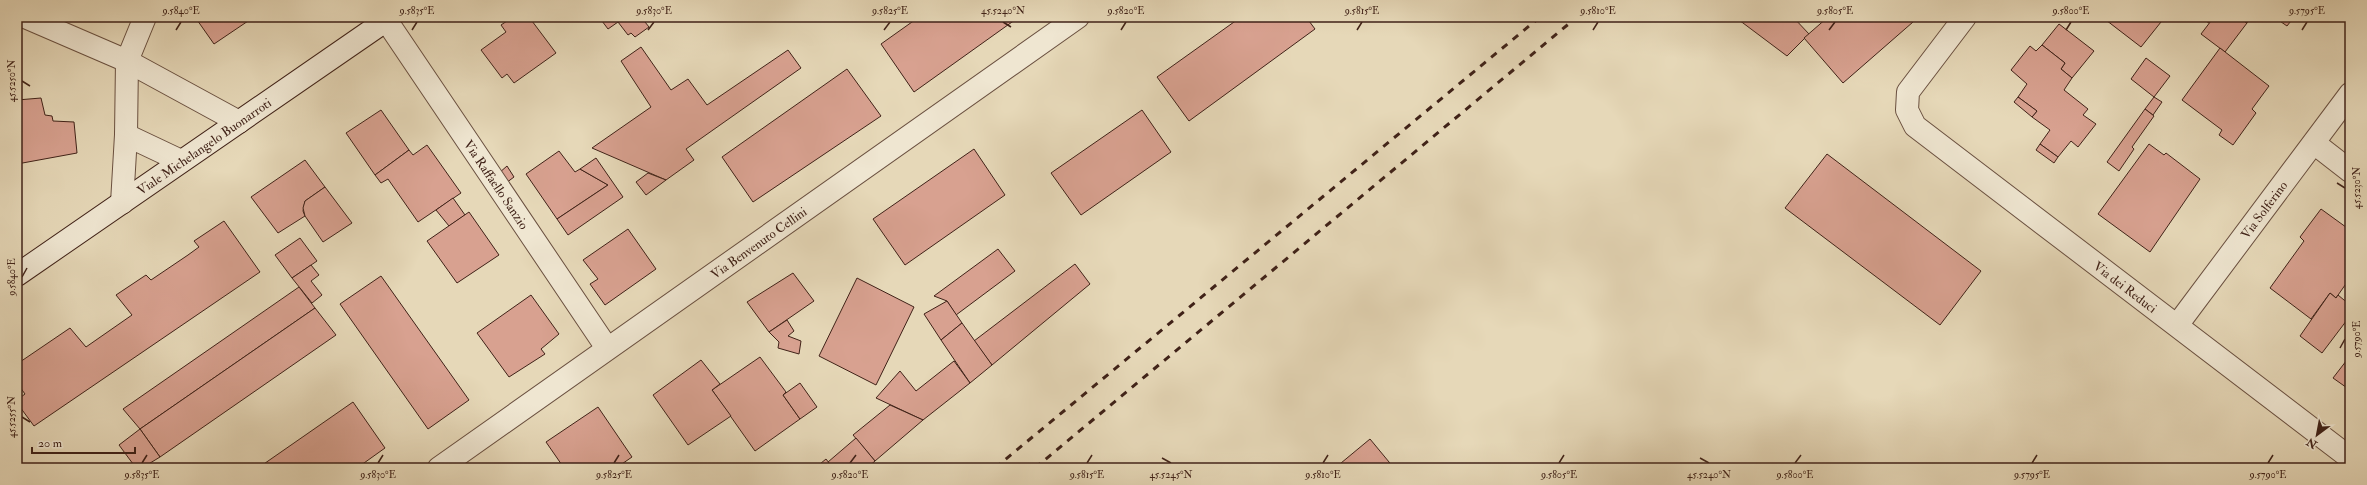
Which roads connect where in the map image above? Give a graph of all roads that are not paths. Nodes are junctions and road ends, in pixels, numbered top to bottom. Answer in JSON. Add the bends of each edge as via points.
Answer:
{"nodes":[{"id":1,"x":25,"y":17,"type":"edge"},
{"id":2,"x":145,"y":17,"type":"edge"},
{"id":3,"x":1078,"y":17,"type":"edge"},
{"id":4,"x":1965,"y":17,"type":"edge"},
{"id":5,"x":389,"y":19,"type":"edge"},
{"id":6,"x":127,"y":62,"type":"junction"},
{"id":7,"x":2350,"y":94,"type":"edge"},
{"id":8,"x":239,"y":122,"type":"junction"},
{"id":9,"x":126,"y":136,"type":"junction"},
{"id":10,"x":2314,"y":143,"type":"junction"},
{"id":11,"x":181,"y":161,"type":"junction"},
{"id":12,"x":2350,"y":171,"type":"edge"},
{"id":13,"x":122,"y":203,"type":"junction"},
{"id":14,"x":17,"y":274,"type":"edge"},
{"id":15,"x":2178,"y":324,"type":"junction"},
{"id":16,"x":607,"y":348,"type":"junction"},
{"id":17,"x":2350,"y":458,"type":"edge"},
{"id":18,"x":439,"y":468,"type":"edge"}],
"edges":[{"from":1,"to":6,"type":"street"},
{"from":2,"to":6,"type":"street"},
{"from":3,"to":16,"type":"street","name":"Via Benvenuto Cellini"},
{"from":4,"to":15,"type":"street","name":"Via dei Reduci","via":[[1908,92],[1907,110],[1915,126]]},
{"from":5,"to":8,"type":"street","name":"Viale Michelangelo Buonarroti"},
{"from":5,"to":16,"type":"street","name":"Via Raffaello Sanzio"},
{"from":6,"to":8,"type":"street"},
{"from":6,"to":9,"type":"street"},
{"from":7,"to":10,"type":"street","name":"Via Solferino"},
{"from":8,"to":11,"type":"street","name":"Viale Michelangelo Buonarroti"},
{"from":9,"to":11,"type":"street"},
{"from":9,"to":13,"type":"street"},
{"from":10,"to":12,"type":"street"},
{"from":10,"to":15,"type":"street","name":"Via Solferino"},
{"from":11,"to":13,"type":"street","name":"Viale Michelangelo Buonarroti"},
{"from":13,"to":14,"type":"street","name":"Viale Michelangelo Buonarroti"},
{"from":15,"to":17,"type":"street","name":"Via dei Reduci"},
{"from":16,"to":18,"type":"street","name":"Via Benvenuto Cellini"}]}
